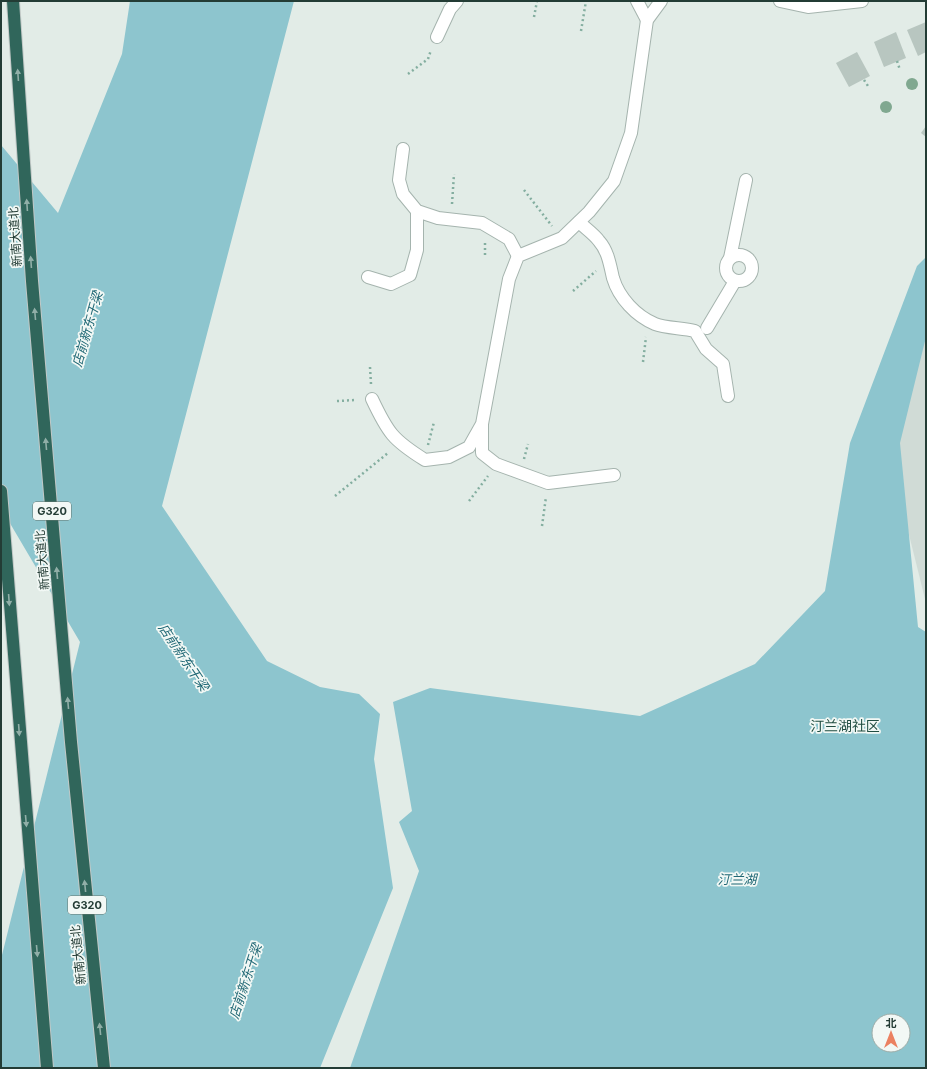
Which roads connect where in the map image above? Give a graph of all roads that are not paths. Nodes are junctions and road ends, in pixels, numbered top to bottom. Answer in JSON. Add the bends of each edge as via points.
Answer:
{"nodes":[{"id":1,"x":13,"y":1,"type":"edge"},
{"id":2,"x":457,"y":1,"type":"edge"},
{"id":3,"x":637,"y":1,"type":"edge"},
{"id":4,"x":641,"y":1,"type":"edge"},
{"id":5,"x":780,"y":1,"type":"edge"},
{"id":6,"x":862,"y":1,"type":"edge"},
{"id":7,"x":659,"y":3,"type":"edge"},
{"id":8,"x":647,"y":20,"type":"junction"},
{"id":9,"x":437,"y":37,"type":"road end"},
{"id":10,"x":403,"y":149,"type":"dead end"},
{"id":11,"x":746,"y":180,"type":"dead end"},
{"id":12,"x":418,"y":211,"type":"junction"},
{"id":13,"x":579,"y":222,"type":"junction"},
{"id":14,"x":518,"y":256,"type":"junction"},
{"id":15,"x":730,"y":258,"type":"junction"},
{"id":16,"x":368,"y":277,"type":"dead end"},
{"id":17,"x":735,"y":280,"type":"junction"},
{"id":18,"x":707,"y":328,"type":"junction"},
{"id":19,"x":694,"y":331,"type":"junction"},
{"id":20,"x":706,"y":349,"type":"junction"},
{"id":21,"x":728,"y":396,"type":"dead end"},
{"id":22,"x":372,"y":399,"type":"dead end"},
{"id":23,"x":482,"y":424,"type":"junction"},
{"id":24,"x":469,"y":447,"type":"junction"},
{"id":25,"x":482,"y":453,"type":"junction"},
{"id":26,"x":614,"y":475,"type":"dead end"},
{"id":27,"x":1,"y":491,"type":"edge"},
{"id":28,"x":48,"y":1068,"type":"edge"},
{"id":29,"x":104,"y":1068,"type":"edge"}],
"edges":[{"from":29,"to":1,"type":"highway","name":"新南大道北","number":"G320","one_way":true,"via":[[71,742],[32,281]]},
{"from":2,"to":9,"type":"lane","via":[[450,9]]},
{"from":3,"to":8,"type":"lane"},
{"from":4,"to":7,"type":"lane"},
{"from":5,"to":6,"type":"lane","via":[[808,7]]},
{"from":7,"to":8,"type":"lane"},
{"from":8,"to":13,"type":"lane","via":[[631,133],[614,181]]},
{"from":10,"to":12,"type":"lane","via":[[399,180],[403,194]]},
{"from":11,"to":15,"type":"lane"},
{"from":12,"to":14,"type":"lane","via":[[438,218],[482,223],[508,239]]},
{"from":12,"to":16,"type":"lane","via":[[418,250],[410,275],[391,284]]},
{"from":13,"to":14,"type":"lane","via":[[562,238]]},
{"from":13,"to":19,"type":"lane","via":[[600,241],[619,291],[629,306],[657,325]]},
{"from":14,"to":23,"type":"lane","via":[[508,279]]},
{"from":15,"to":17,"type":"lane","via":[[726,271]]},
{"from":15,"to":17,"type":"lane","via":[[733,255],[742,255],[752,263],[752,271],[747,278]]},
{"from":17,"to":18,"type":"lane"},
{"from":18,"to":19,"type":"lane"},
{"from":18,"to":20,"type":"lane"},
{"from":19,"to":20,"type":"lane"},
{"from":20,"to":21,"type":"lane","via":[[722,364]]},
{"from":22,"to":24,"type":"lane","via":[[384,426],[399,444],[424,460],[449,457]]},
{"from":23,"to":24,"type":"lane"},
{"from":23,"to":25,"type":"lane"},
{"from":24,"to":25,"type":"lane"},
{"from":25,"to":26,"type":"lane","via":[[496,464],[548,483]]},
{"from":27,"to":28,"type":"highway","one_way":true}]}
